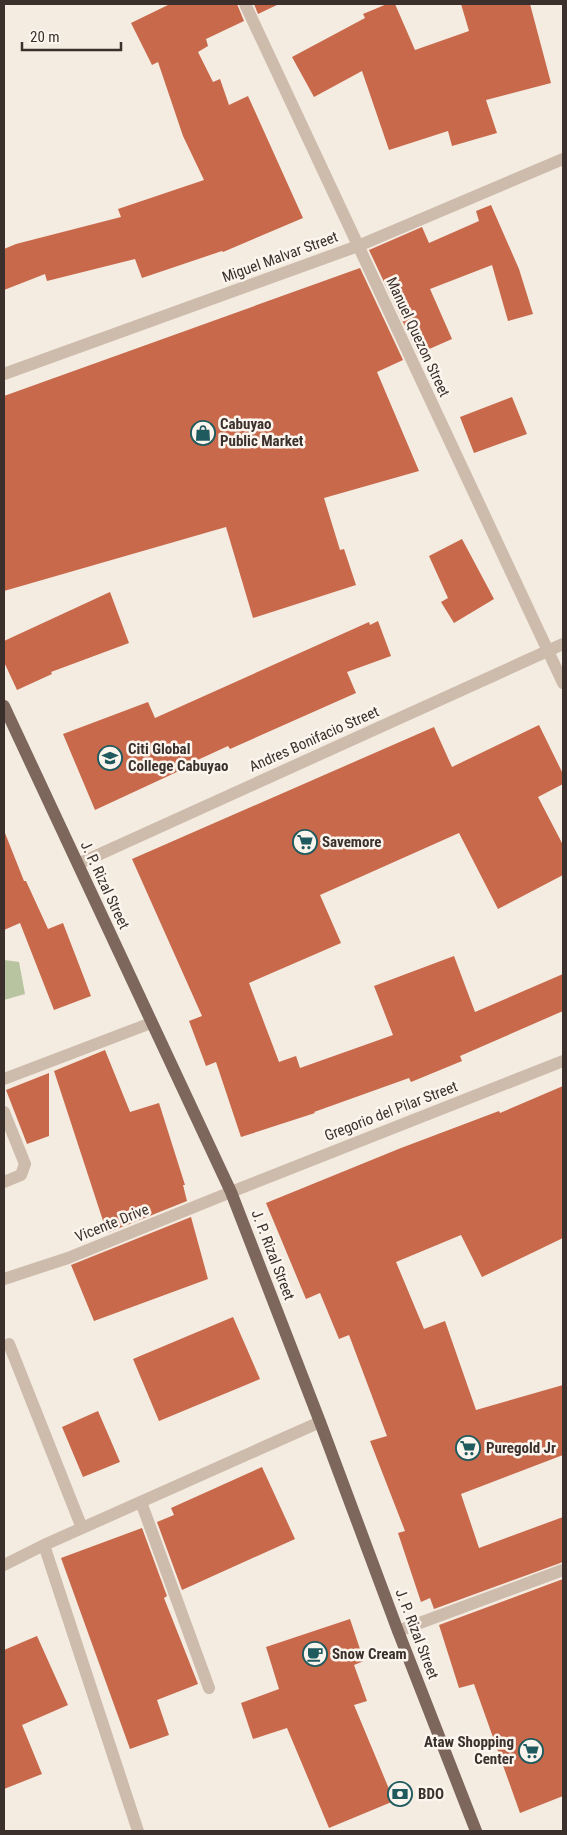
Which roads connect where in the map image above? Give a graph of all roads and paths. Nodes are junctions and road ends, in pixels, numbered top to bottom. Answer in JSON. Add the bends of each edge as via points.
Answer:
{"nodes":[{"id":1,"x":245,"y":4,"type":"edge"},
{"id":2,"x":563,"y":159,"type":"edge"},
{"id":3,"x":358,"y":246,"type":"junction"},
{"id":4,"x":4,"y":374,"type":"edge"},
{"id":5,"x":563,"y":644,"type":"edge"},
{"id":6,"x":547,"y":651,"type":"junction"},
{"id":7,"x":563,"y":683,"type":"edge"},
{"id":8,"x":4,"y":706,"type":"edge"},
{"id":9,"x":78,"y":864,"type":"junction"},
{"id":10,"x":151,"y":1023,"type":"junction"},
{"id":11,"x":563,"y":1061,"type":"edge"},
{"id":12,"x":4,"y":1079,"type":"edge"},
{"id":13,"x":4,"y":1112,"type":"edge"},
{"id":14,"x":4,"y":1182,"type":"edge"},
{"id":15,"x":231,"y":1192,"type":"junction"},
{"id":16,"x":4,"y":1279,"type":"edge"},
{"id":17,"x":9,"y":1344,"type":"dead end"},
{"id":18,"x":320,"y":1422,"type":"junction"},
{"id":19,"x":141,"y":1502,"type":"junction"},
{"id":20,"x":82,"y":1528,"type":"junction"},
{"id":21,"x":44,"y":1544,"type":"junction"},
{"id":22,"x":4,"y":1565,"type":"edge"},
{"id":23,"x":563,"y":1570,"type":"edge"},
{"id":24,"x":398,"y":1631,"type":"junction"},
{"id":25,"x":209,"y":1688,"type":"dead end"},
{"id":26,"x":138,"y":1831,"type":"edge"},
{"id":27,"x":476,"y":1831,"type":"edge"}],
"edges":[{"from":1,"to":3,"type":"street","name":"Manuel Quezon Street"},
{"from":2,"to":3,"type":"street","name":"Miguel Malvar Street"},
{"from":3,"to":4,"type":"street","name":"Miguel Malvar Street"},
{"from":3,"to":6,"type":"street","name":"Manuel Quezon Street"},
{"from":5,"to":6,"type":"street","name":"Andres Bonifacio Street"},
{"from":6,"to":7,"type":"street","name":"Manuel Quezon Street"},
{"from":6,"to":9,"type":"street","name":"Andres Bonifacio Street"},
{"from":8,"to":9,"type":"main road","name":"J. P. Rizal Street"},
{"from":9,"to":10,"type":"main road","name":"J. P. Rizal Street"},
{"from":10,"to":12,"type":"street"},
{"from":10,"to":15,"type":"main road","name":"J. P. Rizal Street"},
{"from":11,"to":15,"type":"street","name":"Gregorio del Pilar Street"},
{"from":13,"to":14,"type":"street","via":[[25,1164],[21,1175]]},
{"from":15,"to":16,"type":"street","name":"Vicente Drive","via":[[68,1258]]},
{"from":15,"to":18,"type":"main road","name":"J. P. Rizal Street"},
{"from":17,"to":20,"type":"street"},
{"from":18,"to":19,"type":"street"},
{"from":18,"to":24,"type":"main road","name":"J. P. Rizal Street"},
{"from":19,"to":20,"type":"street"},
{"from":19,"to":25,"type":"street"},
{"from":20,"to":21,"type":"street"},
{"from":21,"to":22,"type":"street"},
{"from":21,"to":26,"type":"street"},
{"from":23,"to":24,"type":"street"},
{"from":24,"to":27,"type":"main road","name":"J. P. Rizal Street"}]}
